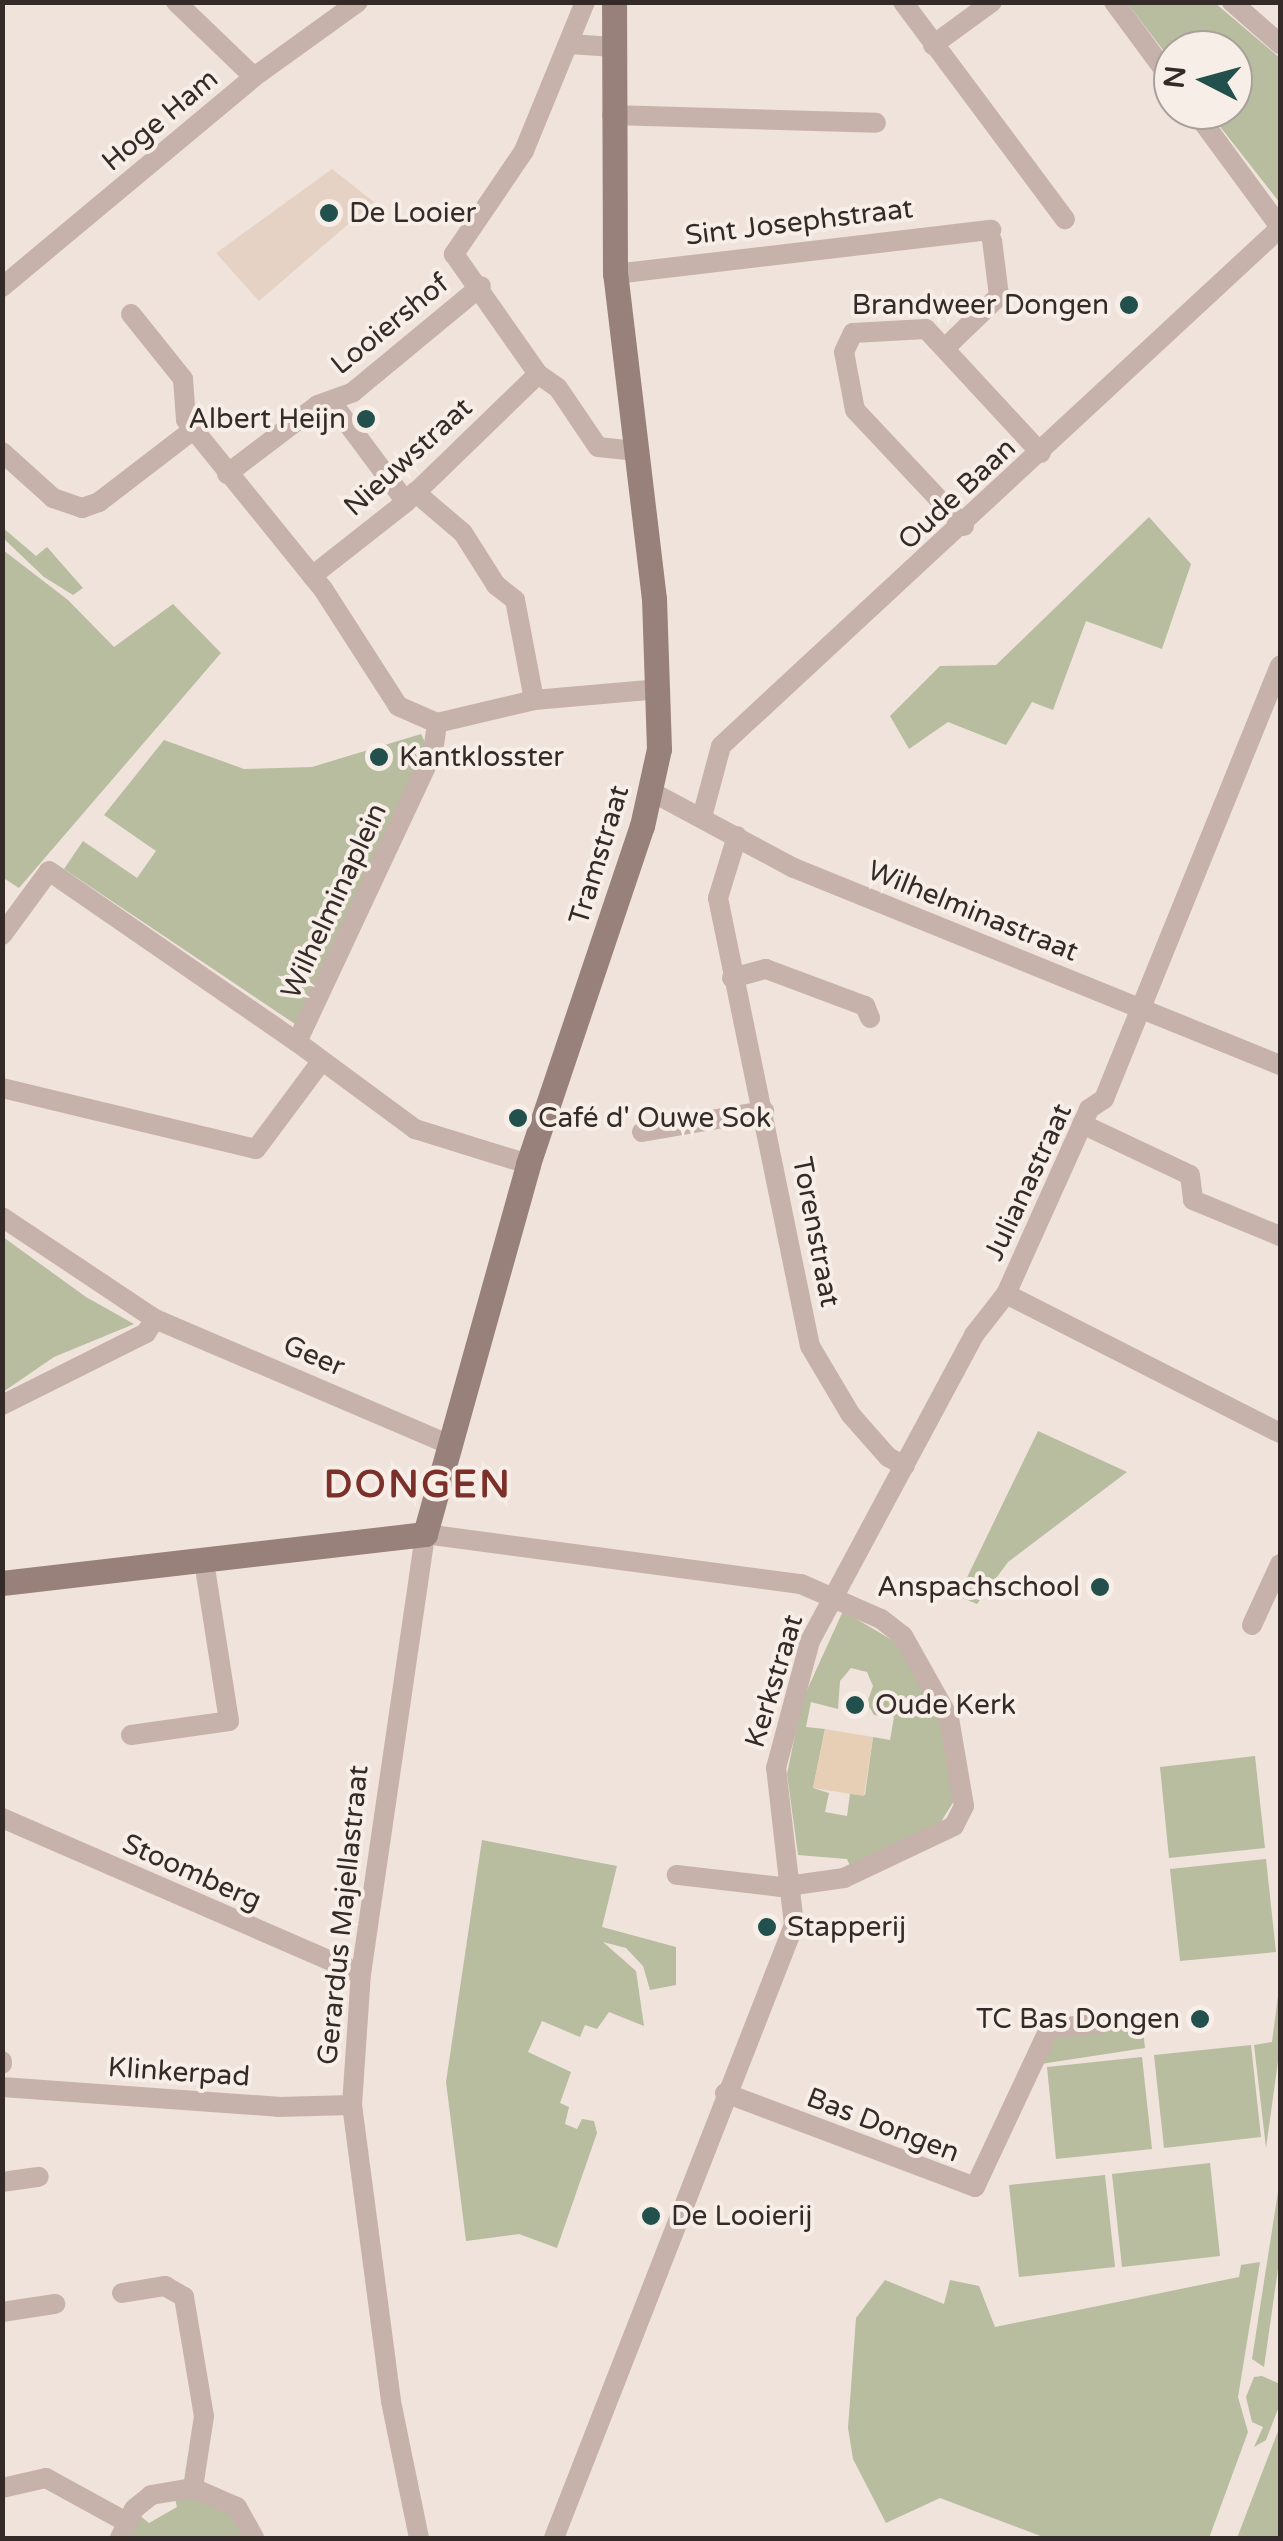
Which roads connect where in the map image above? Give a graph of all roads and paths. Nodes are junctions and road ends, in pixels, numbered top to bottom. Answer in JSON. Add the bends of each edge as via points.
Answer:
{"nodes":[{"id":1,"x":176,"y":2,"type":"edge"},
{"id":2,"x":358,"y":2,"type":"edge"},
{"id":3,"x":584,"y":2,"type":"edge"},
{"id":4,"x":614,"y":2,"type":"edge"},
{"id":5,"x":903,"y":2,"type":"edge"},
{"id":6,"x":992,"y":2,"type":"edge"},
{"id":7,"x":1114,"y":2,"type":"edge"},
{"id":8,"x":1232,"y":2,"type":"edge"},
{"id":9,"x":570,"y":44,"type":"junction"},
{"id":10,"x":1280,"y":44,"type":"edge"},
{"id":11,"x":933,"y":45,"type":"junction"},
{"id":12,"x":613,"y":46,"type":"junction"},
{"id":13,"x":1153,"y":55,"type":"edge"},
{"id":14,"x":254,"y":77,"type":"junction"},
{"id":15,"x":612,"y":115,"type":"junction"},
{"id":16,"x":876,"y":123,"type":"dead end"},
{"id":17,"x":1209,"y":130,"type":"edge"},
{"id":18,"x":1065,"y":219,"type":"dead end"},
{"id":19,"x":1280,"y":228,"type":"edge"},
{"id":20,"x":615,"y":274,"type":"junction"},
{"id":21,"x":481,"y":286,"type":"junction"},
{"id":22,"x":2,"y":287,"type":"edge"},
{"id":23,"x":131,"y":314,"type":"dead end"},
{"id":24,"x":945,"y":348,"type":"junction"},
{"id":25,"x":538,"y":374,"type":"junction"},
{"id":26,"x":333,"y":404,"type":"junction"},
{"id":27,"x":194,"y":429,"type":"junction"},
{"id":28,"x":635,"y":451,"type":"junction"},
{"id":29,"x":2,"y":452,"type":"edge"},
{"id":30,"x":1042,"y":453,"type":"junction"},
{"id":31,"x":226,"y":474,"type":"junction"},
{"id":32,"x":411,"y":497,"type":"junction"},
{"id":33,"x":964,"y":526,"type":"junction"},
{"id":34,"x":312,"y":576,"type":"junction"},
{"id":35,"x":1280,"y":665,"type":"edge"},
{"id":36,"x":660,"y":688,"type":"junction"},
{"id":37,"x":534,"y":700,"type":"junction"},
{"id":38,"x":1259,"y":717,"type":"junction"},
{"id":39,"x":436,"y":723,"type":"junction"},
{"id":40,"x":1280,"y":726,"type":"edge"},
{"id":41,"x":652,"y":792,"type":"junction"},
{"id":42,"x":702,"y":816,"type":"junction"},
{"id":43,"x":737,"y":836,"type":"junction"},
{"id":44,"x":2,"y":935,"type":"edge"},
{"id":45,"x":732,"y":978,"type":"junction"},
{"id":46,"x":1142,"y":1008,"type":"junction"},
{"id":47,"x":870,"y":1018,"type":"dead end"},
{"id":48,"x":297,"y":1042,"type":"junction"},
{"id":49,"x":320,"y":1063,"type":"junction"},
{"id":50,"x":1280,"y":1065,"type":"edge"},
{"id":51,"x":2,"y":1088,"type":"edge"},
{"id":52,"x":764,"y":1111,"type":"junction"},
{"id":53,"x":1082,"y":1124,"type":"junction"},
{"id":54,"x":642,"y":1132,"type":"dead end"},
{"id":55,"x":528,"y":1164,"type":"junction"},
{"id":56,"x":2,"y":1218,"type":"edge"},
{"id":57,"x":1280,"y":1236,"type":"edge"},
{"id":58,"x":1006,"y":1294,"type":"junction"},
{"id":59,"x":155,"y":1319,"type":"junction"},
{"id":60,"x":2,"y":1405,"type":"edge"},
{"id":61,"x":1280,"y":1433,"type":"edge"},
{"id":62,"x":451,"y":1445,"type":"junction"},
{"id":63,"x":905,"y":1466,"type":"junction"},
{"id":64,"x":426,"y":1534,"type":"junction"},
{"id":65,"x":204,"y":1562,"type":"junction"},
{"id":66,"x":1280,"y":1564,"type":"edge"},
{"id":67,"x":2,"y":1583,"type":"edge"},
{"id":68,"x":832,"y":1595,"type":"junction"},
{"id":69,"x":1252,"y":1625,"type":"dead end"},
{"id":70,"x":131,"y":1735,"type":"dead end"},
{"id":71,"x":2,"y":1818,"type":"edge"},
{"id":72,"x":677,"y":1875,"type":"dead end"},
{"id":73,"x":793,"y":1885,"type":"junction"},
{"id":74,"x":361,"y":1974,"type":"junction"},
{"id":75,"x":1102,"y":2023,"type":"dead end"},
{"id":76,"x":2,"y":2087,"type":"edge"},
{"id":77,"x":725,"y":2092,"type":"junction"},
{"id":78,"x":352,"y":2105,"type":"junction"},
{"id":79,"x":39,"y":2177,"type":"dead end"},
{"id":80,"x":2,"y":2182,"type":"edge"},
{"id":81,"x":122,"y":2293,"type":"dead end"},
{"id":82,"x":55,"y":2304,"type":"dead end"},
{"id":83,"x":2,"y":2312,"type":"edge"},
{"id":84,"x":2,"y":2488,"type":"edge"},
{"id":85,"x":192,"y":2488,"type":"junction"},
{"id":86,"x":123,"y":2530,"type":"edge"},
{"id":87,"x":254,"y":2538,"type":"edge"},
{"id":88,"x":419,"y":2538,"type":"edge"},
{"id":89,"x":554,"y":2538,"type":"edge"}],
"edges":[{"from":1,"to":14,"type":"street"},
{"from":2,"to":14,"type":"street","name":"Hoge Ham"},
{"from":3,"to":9,"type":"street"},
{"from":4,"to":12,"type":"street"},
{"from":5,"to":11,"type":"street"},
{"from":6,"to":11,"type":"street"},
{"from":7,"to":13,"type":"street"},
{"from":8,"to":10,"type":"street"},
{"from":9,"to":12,"type":"street"},
{"from":9,"to":21,"type":"street","via":[[524,151],[454,254]]},
{"from":11,"to":18,"type":"street"},
{"from":12,"to":15,"type":"street"},
{"from":14,"to":22,"type":"street","name":"Hoge Ham"},
{"from":15,"to":16,"type":"street"},
{"from":15,"to":20,"type":"street"},
{"from":17,"to":19,"type":"street"},
{"from":19,"to":30,"type":"street","name":"Oude Baan"},
{"from":20,"to":24,"type":"street","name":"Sint Josephstraat","via":[[992,235],[999,296]]},
{"from":20,"to":28,"type":"street"},
{"from":21,"to":25,"type":"street"},
{"from":21,"to":26,"type":"street","name":"Looiershof"},
{"from":23,"to":27,"type":"street","via":[[184,379],[186,420]]},
{"from":24,"to":30,"type":"street"},
{"from":24,"to":33,"type":"street","via":[[918,326],[853,334],[844,352],[847,383],[855,410]]},
{"from":25,"to":28,"type":"street","via":[[558,388],[598,447]]},
{"from":25,"to":32,"type":"street","name":"Nieuwstraat"},
{"from":26,"to":31,"type":"street","name":"Looiershof","via":[[318,406]]},
{"from":26,"to":32,"type":"street","name":"Looiershof"},
{"from":27,"to":29,"type":"street","via":[[100,502],[82,508],[53,498]]},
{"from":27,"to":31,"type":"street"},
{"from":28,"to":36,"type":"street","name":"Tramstraat"},
{"from":30,"to":33,"type":"street","name":"Oude Baan"},
{"from":31,"to":34,"type":"street"},
{"from":32,"to":34,"type":"street","name":"Nieuwstraat"},
{"from":32,"to":37,"type":"street","name":"Looiershof","via":[[463,533],[496,585],[515,600]]},
{"from":33,"to":42,"type":"street","name":"Oude Baan","via":[[721,746]]},
{"from":34,"to":39,"type":"street","via":[[398,706]]},
{"from":35,"to":38,"type":"street","name":"Julianastraat"},
{"from":36,"to":37,"type":"street"},
{"from":36,"to":41,"type":"street","name":"Tramstraat"},
{"from":37,"to":39,"type":"street"},
{"from":38,"to":40,"type":"street"},
{"from":38,"to":46,"type":"street","name":"Julianastraat"},
{"from":39,"to":48,"type":"street","name":"Wilhelminaplein","via":[[433,752]]},
{"from":41,"to":42,"type":"street","name":"Wilhelminastraat"},
{"from":41,"to":55,"type":"street","name":"Tramstraat"},
{"from":42,"to":43,"type":"street","name":"Wilhelminastraat"},
{"from":43,"to":45,"type":"street","name":"Torenstraat","via":[[718,898]]},
{"from":43,"to":46,"type":"street","name":"Wilhelminastraat","via":[[794,868]]},
{"from":44,"to":48,"type":"street","name":"Wilhelminaplein","via":[[49,871]]},
{"from":45,"to":47,"type":"street","via":[[766,969],[865,1006]]},
{"from":45,"to":52,"type":"street","name":"Torenstraat"},
{"from":46,"to":50,"type":"street","name":"Wilhelminastraat"},
{"from":46,"to":53,"type":"street","name":"Julianastraat","via":[[1104,1099]]},
{"from":48,"to":49,"type":"street"},
{"from":49,"to":51,"type":"street","via":[[256,1149]]},
{"from":49,"to":55,"type":"street","via":[[415,1129]]},
{"from":52,"to":54,"type":"street"},
{"from":52,"to":63,"type":"street","name":"Torenstraat","via":[[810,1346],[851,1415],[888,1457]]},
{"from":53,"to":57,"type":"street","via":[[1190,1175],[1193,1200]]},
{"from":53,"to":58,"type":"street","name":"Julianastraat"},
{"from":55,"to":62,"type":"street","name":"Tramstraat"},
{"from":56,"to":59,"type":"street","name":"Geer"},
{"from":58,"to":61,"type":"street"},
{"from":58,"to":63,"type":"street","name":"Julianastraat","via":[[974,1335]]},
{"from":59,"to":60,"type":"street","via":[[146,1333]]},
{"from":59,"to":62,"type":"street","name":"Geer"},
{"from":62,"to":64,"type":"street","name":"Tramstraat"},
{"from":63,"to":68,"type":"street","name":"Julianastraat"},
{"from":64,"to":65,"type":"street"},
{"from":64,"to":68,"type":"street","via":[[712,1571]]},
{"from":64,"to":74,"type":"street","name":"Gerardus Majellastraat"},
{"from":65,"to":67,"type":"street"},
{"from":65,"to":70,"type":"street","via":[[229,1721]]},
{"from":66,"to":69,"type":"street"},
{"from":68,"to":73,"type":"street","name":"Kerkstraat","via":[[810,1641],[776,1768]]},
{"from":68,"to":73,"type":"street","name":"Kerkstraat","via":[[893,1627],[920,1663],[949,1718],[964,1806],[954,1826],[931,1841],[844,1878]]},
{"from":71,"to":74,"type":"street","name":"Stoomberg"},
{"from":72,"to":73,"type":"street","name":"Kerkstraat"},
{"from":73,"to":77,"type":"street","name":"Kerkstraat","via":[[794,1926]]},
{"from":74,"to":78,"type":"street","name":"Gerardus Majellastraat"},
{"from":75,"to":77,"type":"street","name":"Bas Dongen","via":[[1048,2029],[975,2187]]},
{"from":76,"to":78,"type":"street","name":"Klinkerpad"},
{"from":77,"to":89,"type":"street","name":"Kerkstraat"},
{"from":78,"to":88,"type":"street","name":"Gerardus Majellastraat","via":[[391,2401]]},
{"from":79,"to":80,"type":"street"},
{"from":81,"to":85,"type":"street","via":[[164,2286],[184,2297],[204,2416]]},
{"from":82,"to":83,"type":"street"},
{"from":84,"to":86,"type":"street","via":[[46,2478]]},
{"from":85,"to":86,"type":"street","via":[[151,2495]]},
{"from":85,"to":87,"type":"street","via":[[237,2507]]}]}
